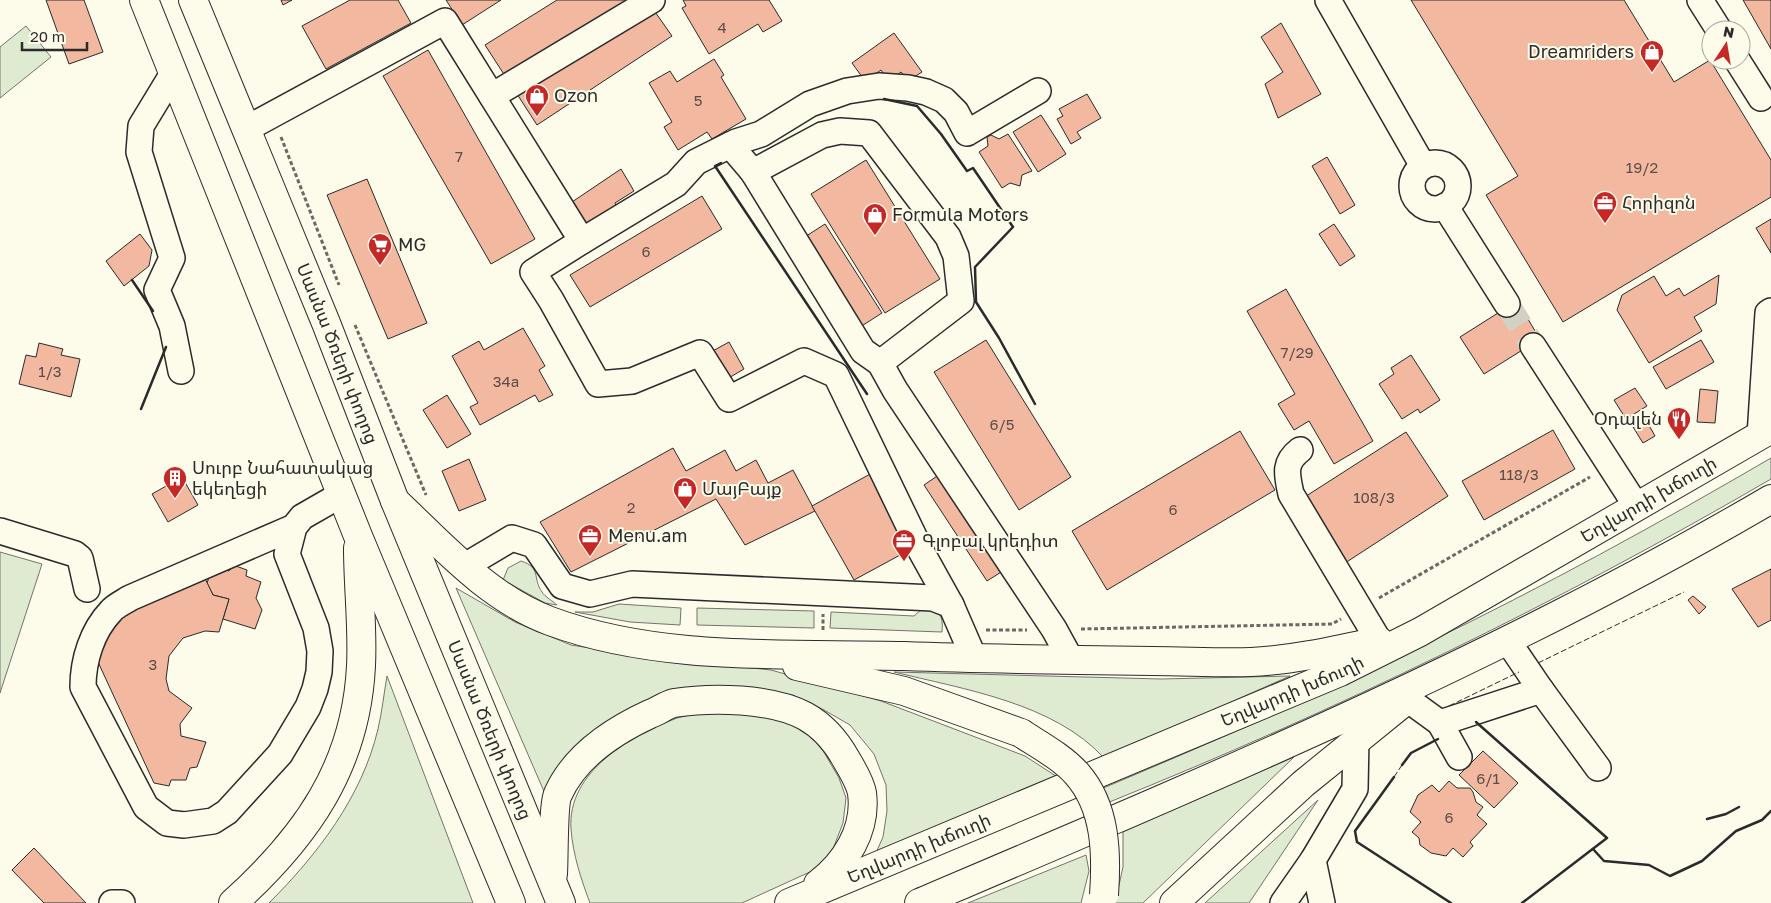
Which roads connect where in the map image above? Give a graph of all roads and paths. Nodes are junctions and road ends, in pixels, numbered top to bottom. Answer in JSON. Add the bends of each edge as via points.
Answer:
{"nodes":[{"id":1,"x":144,"y":0,"type":"edge"},
{"id":2,"x":194,"y":0,"type":"edge"},
{"id":3,"x":652,"y":0,"type":"edge"},
{"id":4,"x":1328,"y":0,"type":"edge"},
{"id":5,"x":1700,"y":0,"type":"edge"},
{"id":6,"x":1712,"y":20,"type":"edge"},
{"id":7,"x":1743,"y":70,"type":"edge"},
{"id":8,"x":172,"y":75,"type":"junction"},
{"id":9,"x":1038,"y":90,"type":"dead end"},
{"id":10,"x":492,"y":96,"type":"junction"},
{"id":11,"x":1761,"y":98,"type":"dead end"},
{"id":12,"x":246,"y":129,"type":"junction"},
{"id":13,"x":281,"y":137,"type":"dead end"},
{"id":14,"x":730,"y":145,"type":"junction"},
{"id":15,"x":753,"y":172,"type":"junction"},
{"id":16,"x":582,"y":241,"type":"junction"},
{"id":17,"x":340,"y":288,"type":"dead end"},
{"id":18,"x":1507,"y":304,"type":"tunnel mouth"},
{"id":19,"x":1771,"y":311,"type":"edge"},
{"id":20,"x":355,"y":324,"type":"dead end"},
{"id":21,"x":1533,"y":346,"type":"tunnel mouth"},
{"id":22,"x":880,"y":363,"type":"junction"},
{"id":23,"x":181,"y":371,"type":"dead end"},
{"id":24,"x":1765,"y":432,"type":"edge"},
{"id":25,"x":1300,"y":450,"type":"dead end"},
{"id":26,"x":1610,"y":465,"type":"junction"},
{"id":27,"x":342,"y":494,"type":"junction"},
{"id":28,"x":395,"y":501,"type":"junction"},
{"id":29,"x":1770,"y":501,"type":"edge"},
{"id":30,"x":429,"y":502,"type":"dead end"},
{"id":31,"x":1637,"y":508,"type":"junction"},
{"id":32,"x":294,"y":527,"type":"junction"},
{"id":33,"x":0,"y":530,"type":"edge"},
{"id":34,"x":358,"y":536,"type":"junction"},
{"id":35,"x":466,"y":566,"type":"junction"},
{"id":36,"x":87,"y":589,"type":"dead end"},
{"id":37,"x":951,"y":606,"type":"junction"},
{"id":38,"x":1359,"y":609,"type":"junction"},
{"id":39,"x":823,"y":612,"type":"dead end"},
{"id":40,"x":823,"y":628,"type":"dead end"},
{"id":41,"x":1054,"y":629,"type":"junction"},
{"id":42,"x":962,"y":631,"type":"junction"},
{"id":43,"x":1420,"y":632,"type":"junction"},
{"id":44,"x":832,"y":633,"type":"dead end"},
{"id":45,"x":822,"y":634,"type":"dead end"},
{"id":46,"x":1508,"y":640,"type":"junction"},
{"id":47,"x":1379,"y":641,"type":"junction"},
{"id":48,"x":724,"y":652,"type":"junction"},
{"id":49,"x":974,"y":658,"type":"junction"},
{"id":50,"x":1071,"y":660,"type":"junction"},
{"id":51,"x":1443,"y":673,"type":"junction"},
{"id":52,"x":1541,"y":690,"type":"junction"},
{"id":53,"x":1407,"y":699,"type":"junction"},
{"id":54,"x":1440,"y":723,"type":"junction"},
{"id":55,"x":1356,"y":739,"type":"junction"},
{"id":56,"x":1459,"y":757,"type":"dead end"},
{"id":57,"x":1598,"y":768,"type":"dead end"},
{"id":58,"x":1313,"y":860,"type":"junction"},
{"id":59,"x":557,"y":892,"type":"edge"},
{"id":60,"x":1103,"y":899,"type":"edge"},
{"id":61,"x":794,"y":901,"type":"edge"},
{"id":62,"x":112,"y":903,"type":"edge"},
{"id":63,"x":122,"y":903,"type":"edge"},
{"id":64,"x":234,"y":903,"type":"edge"},
{"id":65,"x":511,"y":903,"type":"edge"},
{"id":66,"x":919,"y":903,"type":"edge"},
{"id":67,"x":1174,"y":903,"type":"edge"},
{"id":68,"x":1283,"y":903,"type":"edge"},
{"id":69,"x":1322,"y":903,"type":"edge"}],
"edges":[{"from":1,"to":8,"type":"main road"},
{"from":2,"to":12,"type":"main road","name":"Սասնա Ծռերի փողոց"},
{"from":3,"to":10,"type":"street"},
{"from":4,"to":18,"type":"street","via":[[1423,166],[1414,174],[1414,196],[1426,207],[1445,206]]},
{"from":5,"to":6,"type":"street"},
{"from":7,"to":11,"type":"street"},
{"from":8,"to":23,"type":"street","via":[[141,126],[139,152],[172,258],[157,290],[172,326]]},
{"from":8,"to":27,"type":"main road"},
{"from":9,"to":14,"type":"street","via":[[967,133],[956,112],[944,100],[926,92],[908,88],[863,87],[826,97],[761,134]]},
{"from":10,"to":12,"type":"street","via":[[445,21]]},
{"from":10,"to":16,"type":"street"},
{"from":12,"to":28,"type":"main road","name":"Սասնա Ծռերի փողոց"},
{"from":13,"to":17,"type":"path"},
{"from":14,"to":15,"type":"street"},
{"from":14,"to":16,"type":"street","via":[[696,162],[676,184]]},
{"from":15,"to":22,"type":"street","via":[[863,351]]},
{"from":15,"to":22,"type":"street","via":[[822,135],[840,131],[869,133],[948,237],[956,256],[960,301]]},
{"from":16,"to":37,"type":"street","via":[[533,272],[598,384],[632,381],[700,353],[729,399],[804,361],[836,375]]},
{"from":19,"to":24,"type":"street","via":[[1768,314]]},
{"from":20,"to":30,"type":"path"},
{"from":21,"to":26,"type":"street"},
{"from":22,"to":41,"type":"street"},
{"from":24,"to":31,"type":"main road","name":"Եղվարդի խճուղի"},
{"from":25,"to":38,"type":"street","via":[[1290,457],[1287,473],[1291,494]]},
{"from":26,"to":31,"type":"street"},
{"from":26,"to":38,"type":"path"},
{"from":27,"to":32,"type":"street","via":[[302,517]]},
{"from":27,"to":34,"type":"main road"},
{"from":28,"to":35,"type":"main road"},
{"from":28,"to":59,"type":"main road","name":"Սասնա Ծռերի փողոց"},
{"from":29,"to":46,"type":"main road"},
{"from":31,"to":43,"type":"main road","name":"Եղվարդի խճուղի"},
{"from":32,"to":32,"type":"street","via":[[287,554],[316,628],[320,651],[319,672],[308,708],[280,754],[227,812],[213,821],[197,825],[168,823],[146,807],[83,686],[83,670],[92,642],[112,610],[130,598]]},
{"from":33,"to":36,"type":"street","via":[[75,554],[80,558]]},
{"from":34,"to":64,"type":"main road","via":[[361,664],[357,711],[340,764],[303,831]]},
{"from":34,"to":65,"type":"main road"},
{"from":35,"to":37,"type":"street","via":[[512,538],[534,545],[562,586],[590,594],[632,584],[917,596],[933,598]]},
{"from":35,"to":48,"type":"main road","via":[[483,583],[516,606],[549,621],[604,637]]},
{"from":37,"to":42,"type":"street"},
{"from":38,"to":41,"type":"path","via":[[1332,624]]},
{"from":38,"to":47,"type":"street"},
{"from":39,"to":40,"type":"path"},
{"from":41,"to":42,"type":"path"},
{"from":41,"to":50,"type":"street"},
{"from":42,"to":49,"type":"street"},
{"from":43,"to":47,"type":"main road"},
{"from":43,"to":61,"type":"main road","name":"Եղվարդի խճուղի","via":[[1340,672]]},
{"from":44,"to":45,"type":"path"},
{"from":46,"to":51,"type":"main road"},
{"from":46,"to":52,"type":"street"},
{"from":47,"to":50,"type":"main road","via":[[1320,654],[1252,662]]},
{"from":48,"to":49,"type":"main road"},
{"from":48,"to":60,"type":"main road","bridge":true,"via":[[904,691],[1021,733],[1077,774],[1090,796],[1106,846]]},
{"from":49,"to":50,"type":"main road"},
{"from":51,"to":53,"type":"main road"},
{"from":51,"to":66,"type":"main road","via":[[1146,807]]},
{"from":52,"to":54,"type":"street"},
{"from":52,"to":57,"type":"street"},
{"from":53,"to":54,"type":"street"},
{"from":53,"to":55,"type":"main road"},
{"from":54,"to":56,"type":"street"},
{"from":55,"to":58,"type":"street","via":[[1355,790]]},
{"from":55,"to":67,"type":"main road"},
{"from":58,"to":68,"type":"street"},
{"from":58,"to":69,"type":"street"},
{"from":59,"to":61,"type":"main road","via":[[557,795],[582,758],[624,726],[673,704],[731,700],[785,708],[823,728],[839,746],[862,792],[862,817],[857,836],[844,858],[832,873]]},
{"from":62,"to":63,"type":"street"}]}
